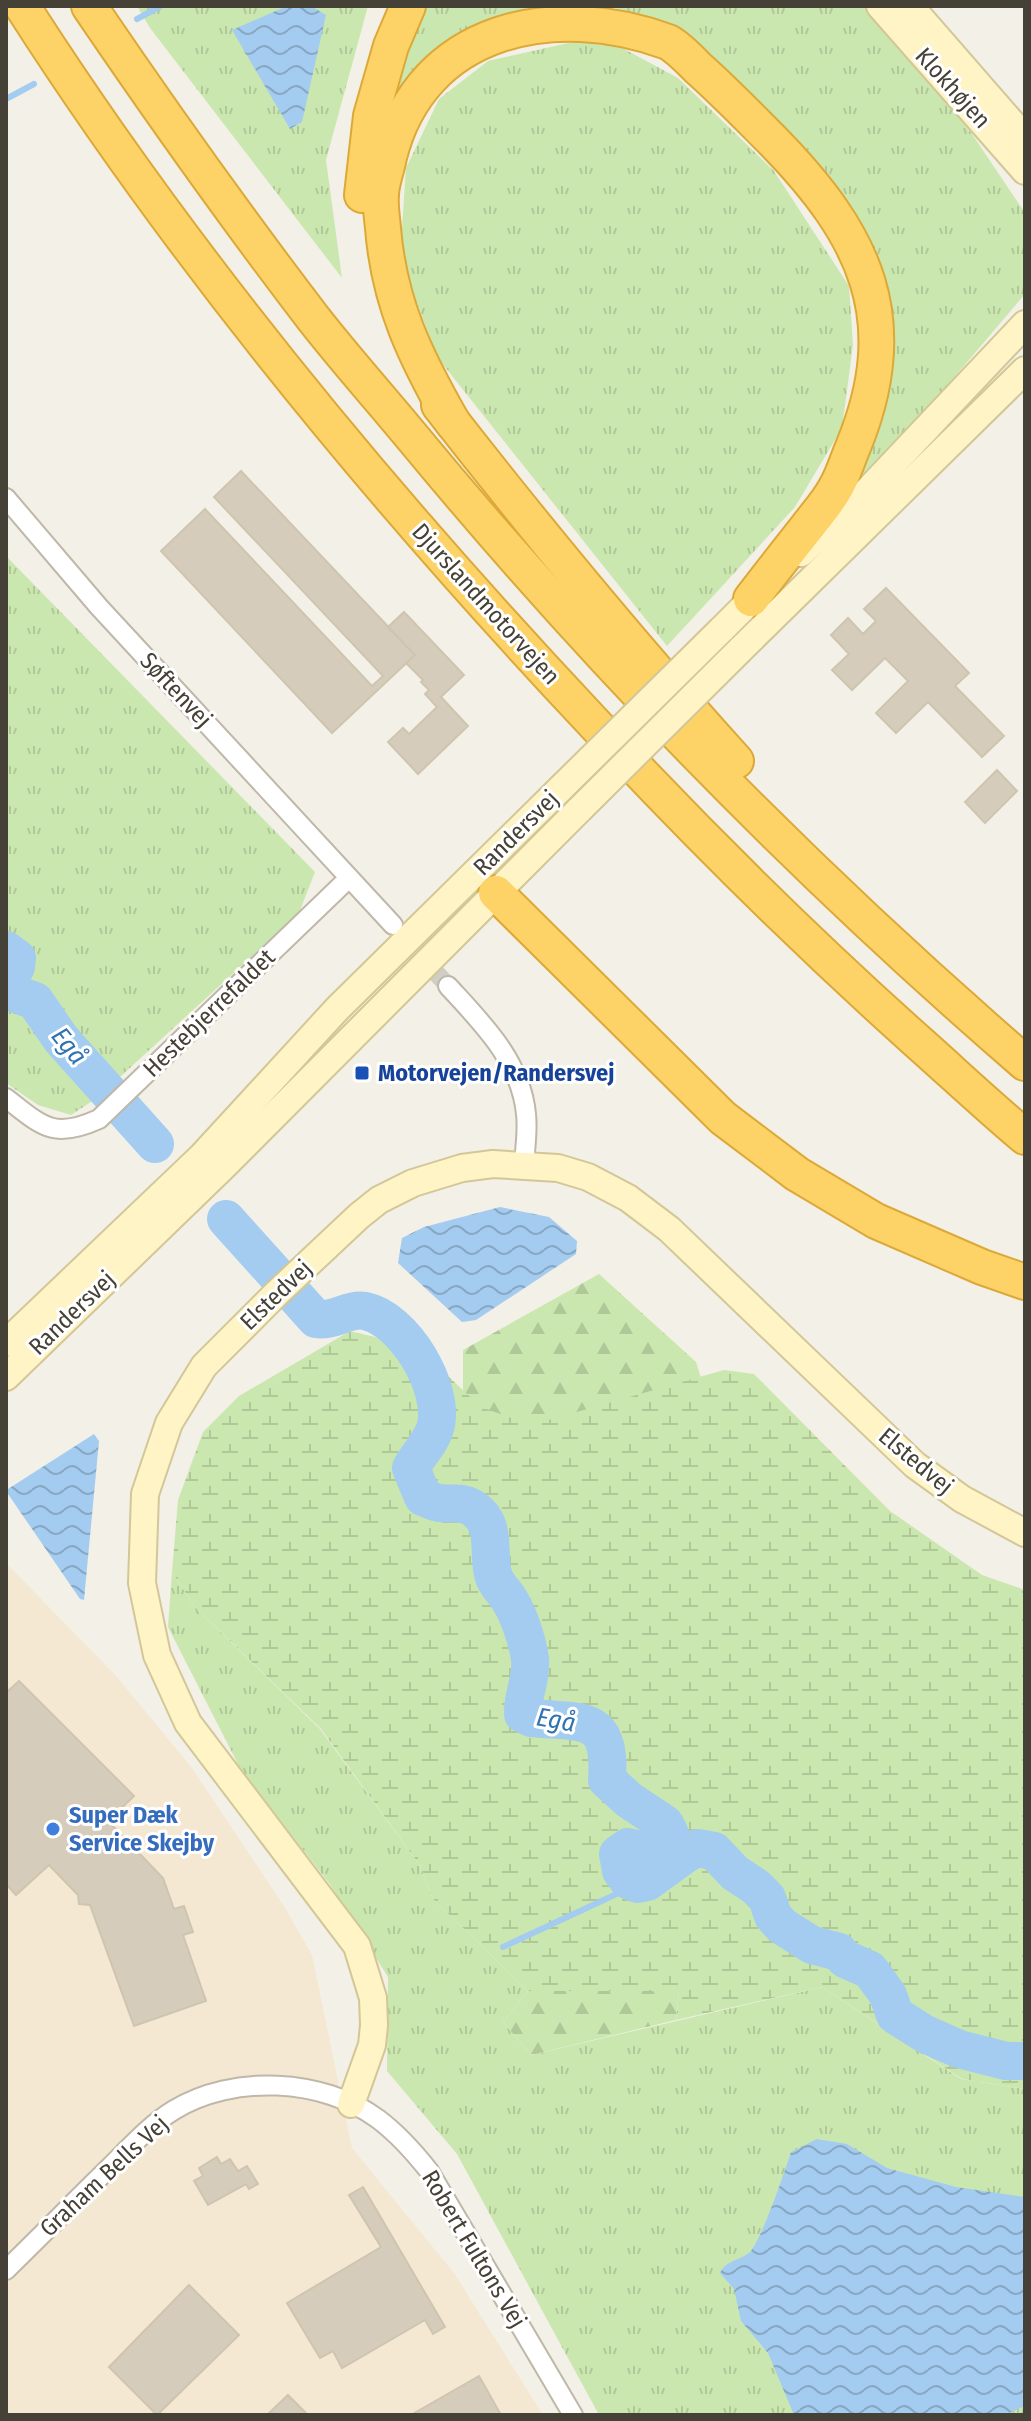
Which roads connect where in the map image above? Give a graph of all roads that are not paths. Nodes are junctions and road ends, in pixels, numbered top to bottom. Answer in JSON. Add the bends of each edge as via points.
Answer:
{"nodes":[{"id":1,"x":22,"y":6,"type":"edge"},
{"id":2,"x":89,"y":6,"type":"edge"},
{"id":3,"x":408,"y":6,"type":"edge"},
{"id":4,"x":880,"y":6,"type":"edge"},
{"id":5,"x":910,"y":6,"type":"edge"},
{"id":6,"x":1025,"y":138,"type":"edge"},
{"id":7,"x":1025,"y":171,"type":"edge"},
{"id":8,"x":1025,"y":324,"type":"edge"},
{"id":9,"x":1025,"y":370,"type":"edge"},
{"id":10,"x":453,"y":423,"type":"junction"},
{"id":11,"x":6,"y":498,"type":"edge"},
{"id":12,"x":751,"y":599,"type":"junction"},
{"id":13,"x":349,"y":878,"type":"junction"},
{"id":14,"x":486,"y":883,"type":"junction"},
{"id":15,"x":393,"y":925,"type":"tunnel mouth"},
{"id":16,"x":448,"y":986,"type":"tunnel mouth"},
{"id":17,"x":978,"y":1022,"type":"junction"},
{"id":18,"x":1025,"y":1063,"type":"edge"},
{"id":19,"x":6,"y":1098,"type":"edge"},
{"id":20,"x":1025,"y":1137,"type":"edge"},
{"id":21,"x":524,"y":1165,"type":"junction"},
{"id":22,"x":1025,"y":1282,"type":"edge"},
{"id":23,"x":6,"y":1343,"type":"edge"},
{"id":24,"x":6,"y":1377,"type":"edge"},
{"id":25,"x":1025,"y":1533,"type":"edge"},
{"id":26,"x":351,"y":2104,"type":"junction"},
{"id":27,"x":6,"y":2270,"type":"edge"},
{"id":28,"x":573,"y":2415,"type":"edge"}],
"edges":[{"from":1,"to":20,"type":"highway","name":"Djurslandmotorvejen","via":[[145,185],[270,349],[514,639],[791,925]]},
{"from":2,"to":17,"type":"highway","via":[[189,152],[315,320],[494,534],[756,813]]},
{"from":3,"to":10,"type":"highway","via":[[371,116],[362,195],[369,265],[391,329],[419,379]]},
{"from":4,"to":7,"type":"main road","name":"Klokhøjen"},
{"from":5,"to":6,"type":"main road","name":"Klokhøjen"},
{"from":8,"to":12,"type":"main road","name":"Randersvej","via":[[855,504]]},
{"from":9,"to":14,"type":"main road","name":"Randersvej","bridge":true,"via":[[580,809]]},
{"from":10,"to":12,"type":"highway","via":[[403,324],[386,258],[380,194],[394,138],[411,99],[435,68],[473,39],[517,20],[562,13],[618,19],[671,44],[797,168],[839,221],[872,293],[878,337],[865,418],[835,490]]},
{"from":10,"to":17,"type":"highway","via":[[659,677]]},
{"from":11,"to":13,"type":"street","name":"Søftenvej"},
{"from":12,"to":14,"type":"main road","name":"Randersvej","bridge":true,"via":[[561,788]]},
{"from":13,"to":15,"type":"street"},
{"from":13,"to":19,"type":"street","name":"Hestebjerrefaldet","via":[[99,1119],[65,1131],[40,1124]]},
{"from":14,"to":22,"type":"highway","via":[[723,1118],[797,1174],[876,1221]]},
{"from":14,"to":23,"type":"main road","name":"Randersvej","via":[[337,1009],[202,1156]]},
{"from":14,"to":24,"type":"main road","name":"Randersvej","via":[[223,1167]]},
{"from":16,"to":21,"type":"street","via":[[509,1060],[526,1115]]},
{"from":17,"to":18,"type":"highway"},
{"from":21,"to":25,"type":"main road","name":"Elstedvej","via":[[588,1177],[628,1198],[669,1229],[915,1465],[962,1499]]},
{"from":21,"to":26,"type":"main road","name":"Elstedvej","via":[[462,1168],[404,1188],[359,1216],[204,1366],[169,1423],[145,1494],[142,1583],[157,1655],[188,1723],[357,1946],[373,1998],[374,2025]]},
{"from":26,"to":27,"type":"street","name":"Graham Bells Vej","via":[[295,2088],[252,2086],[215,2093],[175,2110]]},
{"from":26,"to":28,"type":"street","name":"Robert Fultons Vej","via":[[406,2142],[429,2171]]}]}
